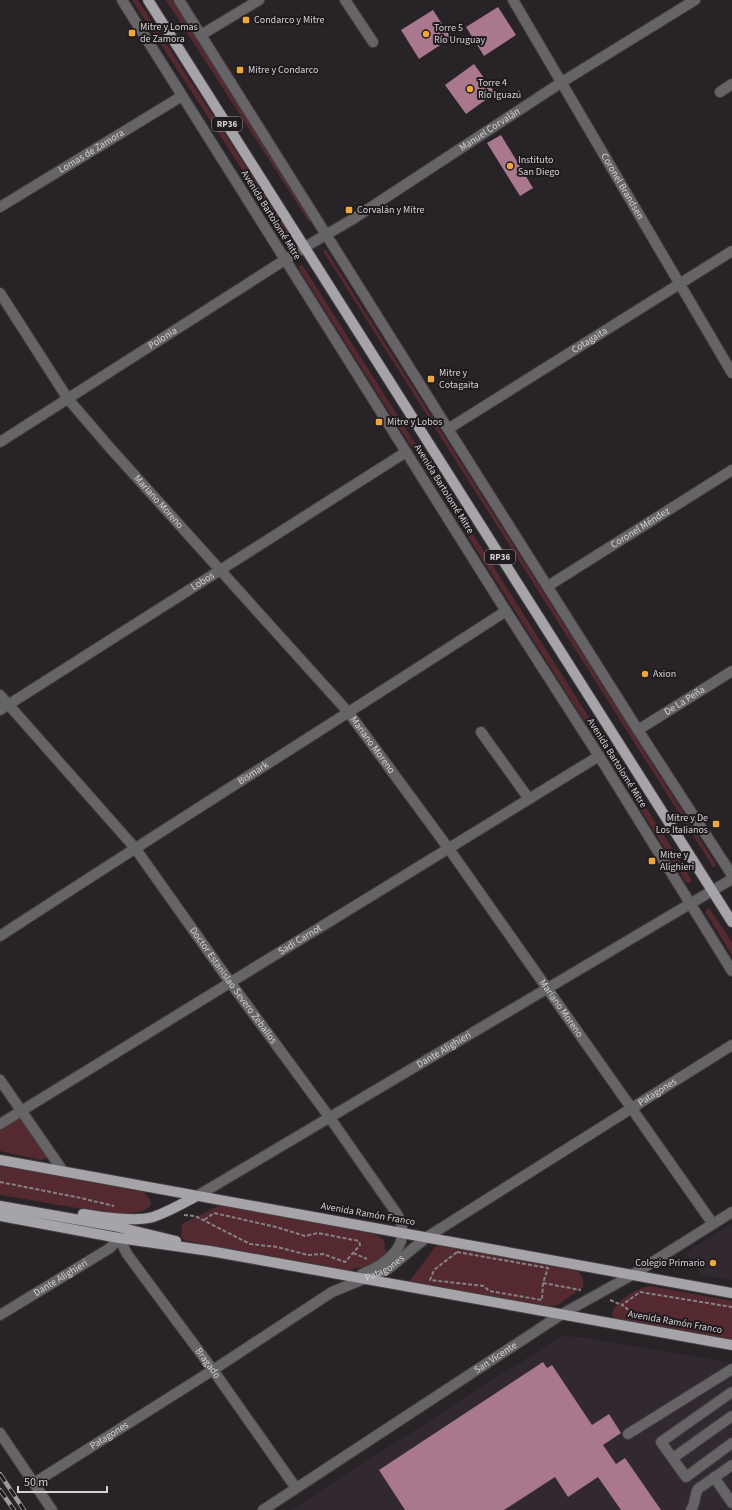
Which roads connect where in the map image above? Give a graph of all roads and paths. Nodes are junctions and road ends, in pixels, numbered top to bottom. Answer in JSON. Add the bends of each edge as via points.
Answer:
{"nodes":[{"id":1,"x":122,"y":0,"type":"edge"},
{"id":2,"x":148,"y":0,"type":"edge"},
{"id":3,"x":179,"y":0,"type":"edge"},
{"id":4,"x":259,"y":0,"type":"edge"},
{"id":5,"x":345,"y":0,"type":"edge"},
{"id":6,"x":513,"y":0,"type":"edge"},
{"id":7,"x":695,"y":0,"type":"edge"},
{"id":8,"x":201,"y":36,"type":"junction"},
{"id":9,"x":372,"y":42,"type":"dead end"},
{"id":10,"x":562,"y":82,"type":"junction"},
{"id":11,"x":732,"y":84,"type":"edge"},
{"id":12,"x":720,"y":92,"type":"dead end"},
{"id":13,"x":182,"y":96,"type":"junction"},
{"id":14,"x":0,"y":207,"type":"edge"},
{"id":15,"x":326,"y":234,"type":"junction"},
{"id":16,"x":305,"y":247,"type":"junction"},
{"id":17,"x":732,"y":251,"type":"edge"},
{"id":18,"x":286,"y":260,"type":"junction"},
{"id":19,"x":680,"y":284,"type":"junction"},
{"id":20,"x":0,"y":293,"type":"edge"},
{"id":21,"x":732,"y":373,"type":"edge"},
{"id":22,"x":68,"y":399,"type":"junction"},
{"id":23,"x":448,"y":429,"type":"junction"},
{"id":24,"x":0,"y":442,"type":"edge"},
{"id":25,"x":406,"y":452,"type":"junction"},
{"id":26,"x":732,"y":470,"type":"edge"},
{"id":27,"x":220,"y":571,"type":"junction"},
{"id":28,"x":548,"y":586,"type":"junction"},
{"id":29,"x":506,"y":611,"type":"junction"},
{"id":30,"x":732,"y":671,"type":"edge"},
{"id":31,"x":0,"y":695,"type":"edge"},
{"id":32,"x":4,"y":708,"type":"edge"},
{"id":33,"x":349,"y":713,"type":"junction"},
{"id":34,"x":638,"y":730,"type":"junction"},
{"id":35,"x":481,"y":732,"type":"dead end"},
{"id":36,"x":599,"y":756,"type":"junction"},
{"id":37,"x":530,"y":799,"type":"junction"},
{"id":38,"x":135,"y":848,"type":"junction"},
{"id":39,"x":449,"y":849,"type":"junction"},
{"id":40,"x":732,"y":875,"type":"edge"},
{"id":41,"x":732,"y":879,"type":"edge"},
{"id":42,"x":712,"y":890,"type":"junction"},
{"id":43,"x":691,"y":903,"type":"junction"},
{"id":44,"x":732,"y":922,"type":"edge"},
{"id":45,"x":0,"y":936,"type":"edge"},
{"id":46,"x":732,"y":971,"type":"edge"},
{"id":47,"x":230,"y":982,"type":"junction"},
{"id":48,"x":547,"y":989,"type":"junction"},
{"id":49,"x":732,"y":1045,"type":"edge"},
{"id":50,"x":0,"y":1080,"type":"edge"},
{"id":51,"x":632,"y":1108,"type":"junction"},
{"id":52,"x":22,"y":1110,"type":"junction"},
{"id":53,"x":330,"y":1118,"type":"junction"},
{"id":54,"x":0,"y":1124,"type":"edge"},
{"id":55,"x":0,"y":1160,"type":"edge"},
{"id":56,"x":63,"y":1170,"type":"junction"},
{"id":57,"x":0,"y":1182,"type":"edge"},
{"id":58,"x":198,"y":1196,"type":"junction"},
{"id":59,"x":0,"y":1199,"type":"edge"},
{"id":60,"x":0,"y":1206,"type":"edge"},
{"id":61,"x":119,"y":1208,"type":"dead end"},
{"id":62,"x":732,"y":1212,"type":"edge"},
{"id":63,"x":181,"y":1215,"type":"dead end"},
{"id":64,"x":0,"y":1216,"type":"edge"},
{"id":65,"x":204,"y":1220,"type":"junction"},
{"id":66,"x":713,"y":1224,"type":"junction"},
{"id":67,"x":404,"y":1233,"type":"junction"},
{"id":68,"x":427,"y":1237,"type":"junction"},
{"id":69,"x":119,"y":1238,"type":"junction"},
{"id":70,"x":210,"y":1251,"type":"junction"},
{"id":71,"x":632,"y":1275,"type":"junction"},
{"id":72,"x":352,"y":1276,"type":"junction"},
{"id":73,"x":366,"y":1278,"type":"junction"},
{"id":74,"x":732,"y":1293,"type":"edge"},
{"id":75,"x":542,"y":1300,"type":"joint"},
{"id":76,"x":732,"y":1308,"type":"edge"},
{"id":77,"x":562,"y":1314,"type":"junction"},
{"id":78,"x":0,"y":1315,"type":"edge"},
{"id":79,"x":643,"y":1320,"type":"dead end"},
{"id":80,"x":732,"y":1345,"type":"edge"},
{"id":81,"x":732,"y":1369,"type":"edge"},
{"id":82,"x":213,"y":1370,"type":"junction"},
{"id":83,"x":732,"y":1392,"type":"edge"},
{"id":84,"x":732,"y":1416,"type":"edge"},
{"id":85,"x":0,"y":1432,"type":"edge"},
{"id":86,"x":628,"y":1434,"type":"dead end"},
{"id":87,"x":732,"y":1443,"type":"edge"},
{"id":88,"x":673,"y":1458,"type":"junction"},
{"id":89,"x":732,"y":1464,"type":"edge"},
{"id":90,"x":714,"y":1477,"type":"junction"},
{"id":91,"x":34,"y":1483,"type":"junction"},
{"id":92,"x":296,"y":1488,"type":"junction"},
{"id":93,"x":695,"y":1499,"type":"junction"},
{"id":94,"x":732,"y":1503,"type":"edge"},
{"id":95,"x":52,"y":1510,"type":"edge"},
{"id":96,"x":263,"y":1510,"type":"edge"},
{"id":97,"x":691,"y":1510,"type":"edge"},
{"id":98,"x":703,"y":1510,"type":"edge"}],
"edges":[{"from":1,"to":13,"type":"street","name":"Avenida Bartolomé Mitre"},
{"from":2,"to":16,"type":"main road","name":"Avenida Bartolomé Mitre","number":"RP36"},
{"from":3,"to":8,"type":"street"},
{"from":4,"to":8,"type":"street"},
{"from":5,"to":9,"type":"street"},
{"from":6,"to":10,"type":"street","name":"Coronel Brandsen"},
{"from":7,"to":10,"type":"street","name":"Manuel Corvalán"},
{"from":8,"to":15,"type":"street"},
{"from":10,"to":15,"type":"street","name":"Manuel Corvalán","via":[[353,219]]},
{"from":10,"to":19,"type":"street","name":"Coronel Brandsen"},
{"from":11,"to":12,"type":"street"},
{"from":13,"to":14,"type":"street","name":"Lomas de Zamora"},
{"from":13,"to":18,"type":"street","name":"Avenida Bartolomé Mitre"},
{"from":15,"to":16,"type":"street","name":"Polonia"},
{"from":15,"to":23,"type":"street"},
{"from":16,"to":18,"type":"street","name":"Polonia"},
{"from":16,"to":42,"type":"main road","name":"Avenida Bartolomé Mitre","number":"RP36"},
{"from":17,"to":19,"type":"street","name":"Cotagaita"},
{"from":18,"to":22,"type":"street","name":"Polonia"},
{"from":18,"to":25,"type":"street","name":"Avenida Bartolomé Mitre"},
{"from":19,"to":21,"type":"street","name":"Coronel Brandsen"},
{"from":19,"to":23,"type":"street","name":"Cotagaita"},
{"from":20,"to":22,"type":"street","name":"Mariano Moreno"},
{"from":22,"to":24,"type":"street","name":"Polonia"},
{"from":22,"to":27,"type":"street","name":"Mariano Moreno"},
{"from":23,"to":28,"type":"street"},
{"from":25,"to":27,"type":"street","name":"Lobos"},
{"from":25,"to":29,"type":"street","name":"Avenida Bartolomé Mitre"},
{"from":26,"to":28,"type":"street","name":"Coronel Méndez"},
{"from":27,"to":32,"type":"street","name":"Lobos"},
{"from":27,"to":33,"type":"street","name":"Mariano Moreno"},
{"from":28,"to":34,"type":"street"},
{"from":29,"to":33,"type":"street","name":"Bismark"},
{"from":29,"to":36,"type":"street","name":"Avenida Bartolomé Mitre"},
{"from":30,"to":34,"type":"street","name":"De La Peña"},
{"from":31,"to":32,"type":"street","name":"Doctor Estanislao Severo Zeballos"},
{"from":32,"to":38,"type":"street","name":"Doctor Estanislao Severo Zeballos"},
{"from":33,"to":38,"type":"street","name":"Bismark"},
{"from":33,"to":39,"type":"street","name":"Mariano Moreno"},
{"from":34,"to":40,"type":"street"},
{"from":35,"to":37,"type":"street"},
{"from":36,"to":37,"type":"street","name":"Sadi Carnot"},
{"from":36,"to":43,"type":"street","name":"Avenida Bartolomé Mitre"},
{"from":37,"to":39,"type":"street","name":"Sadi Carnot"},
{"from":38,"to":45,"type":"street","name":"Bismark"},
{"from":38,"to":47,"type":"street","name":"Doctor Estanislao Severo Zeballos"},
{"from":39,"to":47,"type":"street","name":"Sadi Carnot"},
{"from":39,"to":48,"type":"street","name":"Mariano Moreno"},
{"from":41,"to":42,"type":"street","name":"Dante Alighieri"},
{"from":42,"to":43,"type":"street","name":"Dante Alighieri"},
{"from":42,"to":44,"type":"main road","name":"Avenida Bartolomé Mitre","number":"RP36"},
{"from":43,"to":46,"type":"street","name":"Avenida Bartolomé Mitre"},
{"from":43,"to":48,"type":"street","name":"Dante Alighieri"},
{"from":47,"to":52,"type":"street","name":"Sadi Carnot"},
{"from":47,"to":53,"type":"street","name":"Doctor Estanislao Severo Zeballos"},
{"from":48,"to":51,"type":"street","name":"Mariano Moreno"},
{"from":48,"to":53,"type":"street","name":"Dante Alighieri"},
{"from":49,"to":51,"type":"street","name":"Patagones"},
{"from":50,"to":52,"type":"street"},
{"from":51,"to":66,"type":"street","name":"Mariano Moreno"},
{"from":51,"to":68,"type":"street","name":"Patagones"},
{"from":52,"to":54,"type":"street","name":"Sadi Carnot"},
{"from":52,"to":56,"type":"street"},
{"from":53,"to":58,"type":"street","name":"Dante Alighieri"},
{"from":53,"to":67,"type":"street","name":"Doctor Estanislao Severo Zeballos","via":[[401,1220]]},
{"from":55,"to":56,"type":"main road","name":"Avenida Ramón Franco"},
{"from":56,"to":58,"type":"main road","name":"Avenida Ramón Franco"},
{"from":57,"to":61,"type":"path"},
{"from":58,"to":59,"type":"main road","via":[[153,1217],[142,1218],[88,1215]]},
{"from":58,"to":67,"type":"main road","name":"Avenida Ramón Franco"},
{"from":60,"to":70,"type":"main road","via":[[154,1235]]},
{"from":62,"to":66,"type":"street","name":"San Vicente"},
{"from":63,"to":65,"type":"path"},
{"from":64,"to":69,"type":"main road","name":"Avenida Ramón Franco"},
{"from":65,"to":65,"type":"path","via":[[250,1244],[277,1247],[308,1255],[324,1254],[345,1262],[360,1246],[358,1241],[318,1233],[305,1236],[214,1213]]},
{"from":66,"to":71,"type":"street","name":"San Vicente"},
{"from":67,"to":68,"type":"main road","name":"Avenida Ramón Franco"},
{"from":67,"to":72,"type":"street","via":[[399,1247],[387,1260],[370,1271]]},
{"from":68,"to":71,"type":"main road","name":"Avenida Ramón Franco"},
{"from":68,"to":73,"type":"street","name":"Patagones","via":[[388,1269]]},
{"from":69,"to":70,"type":"main road","name":"Avenida Ramón Franco"},
{"from":69,"to":78,"type":"street","name":"Dante Alighieri","via":[[105,1251]]},
{"from":69,"to":82,"type":"street","name":"Bragado","via":[[127,1254]]},
{"from":70,"to":72,"type":"main road","name":"Avenida Ramón Franco"},
{"from":71,"to":74,"type":"main road","name":"Avenida Ramón Franco"},
{"from":71,"to":77,"type":"street","name":"San Vicente"},
{"from":72,"to":73,"type":"main road","name":"Avenida Ramón Franco"},
{"from":73,"to":77,"type":"main road","name":"Avenida Ramón Franco"},
{"from":73,"to":82,"type":"street","name":"Patagones","via":[[332,1292]]},
{"from":75,"to":75,"type":"path","via":[[548,1268],[457,1252],[434,1270],[430,1280],[484,1286],[489,1291]]},
{"from":76,"to":79,"type":"path","via":[[640,1292],[622,1306]]},
{"from":77,"to":80,"type":"main road","name":"Avenida Ramón Franco"},
{"from":77,"to":92,"type":"street","name":"San Vicente"},
{"from":81,"to":86,"type":"street"},
{"from":82,"to":91,"type":"street","name":"Patagones"},
{"from":82,"to":92,"type":"street","name":"Bragado"},
{"from":83,"to":88,"type":"street","via":[[661,1442]]},
{"from":84,"to":88,"type":"street"},
{"from":85,"to":91,"type":"street"},
{"from":87,"to":88,"type":"street","via":[[686,1477]]},
{"from":89,"to":90,"type":"street"},
{"from":90,"to":93,"type":"street","via":[[698,1489]]},
{"from":90,"to":94,"type":"street"},
{"from":91,"to":95,"type":"street"},
{"from":92,"to":96,"type":"street","name":"San Vicente"},
{"from":93,"to":97,"type":"street"},
{"from":93,"to":98,"type":"street"}]}
